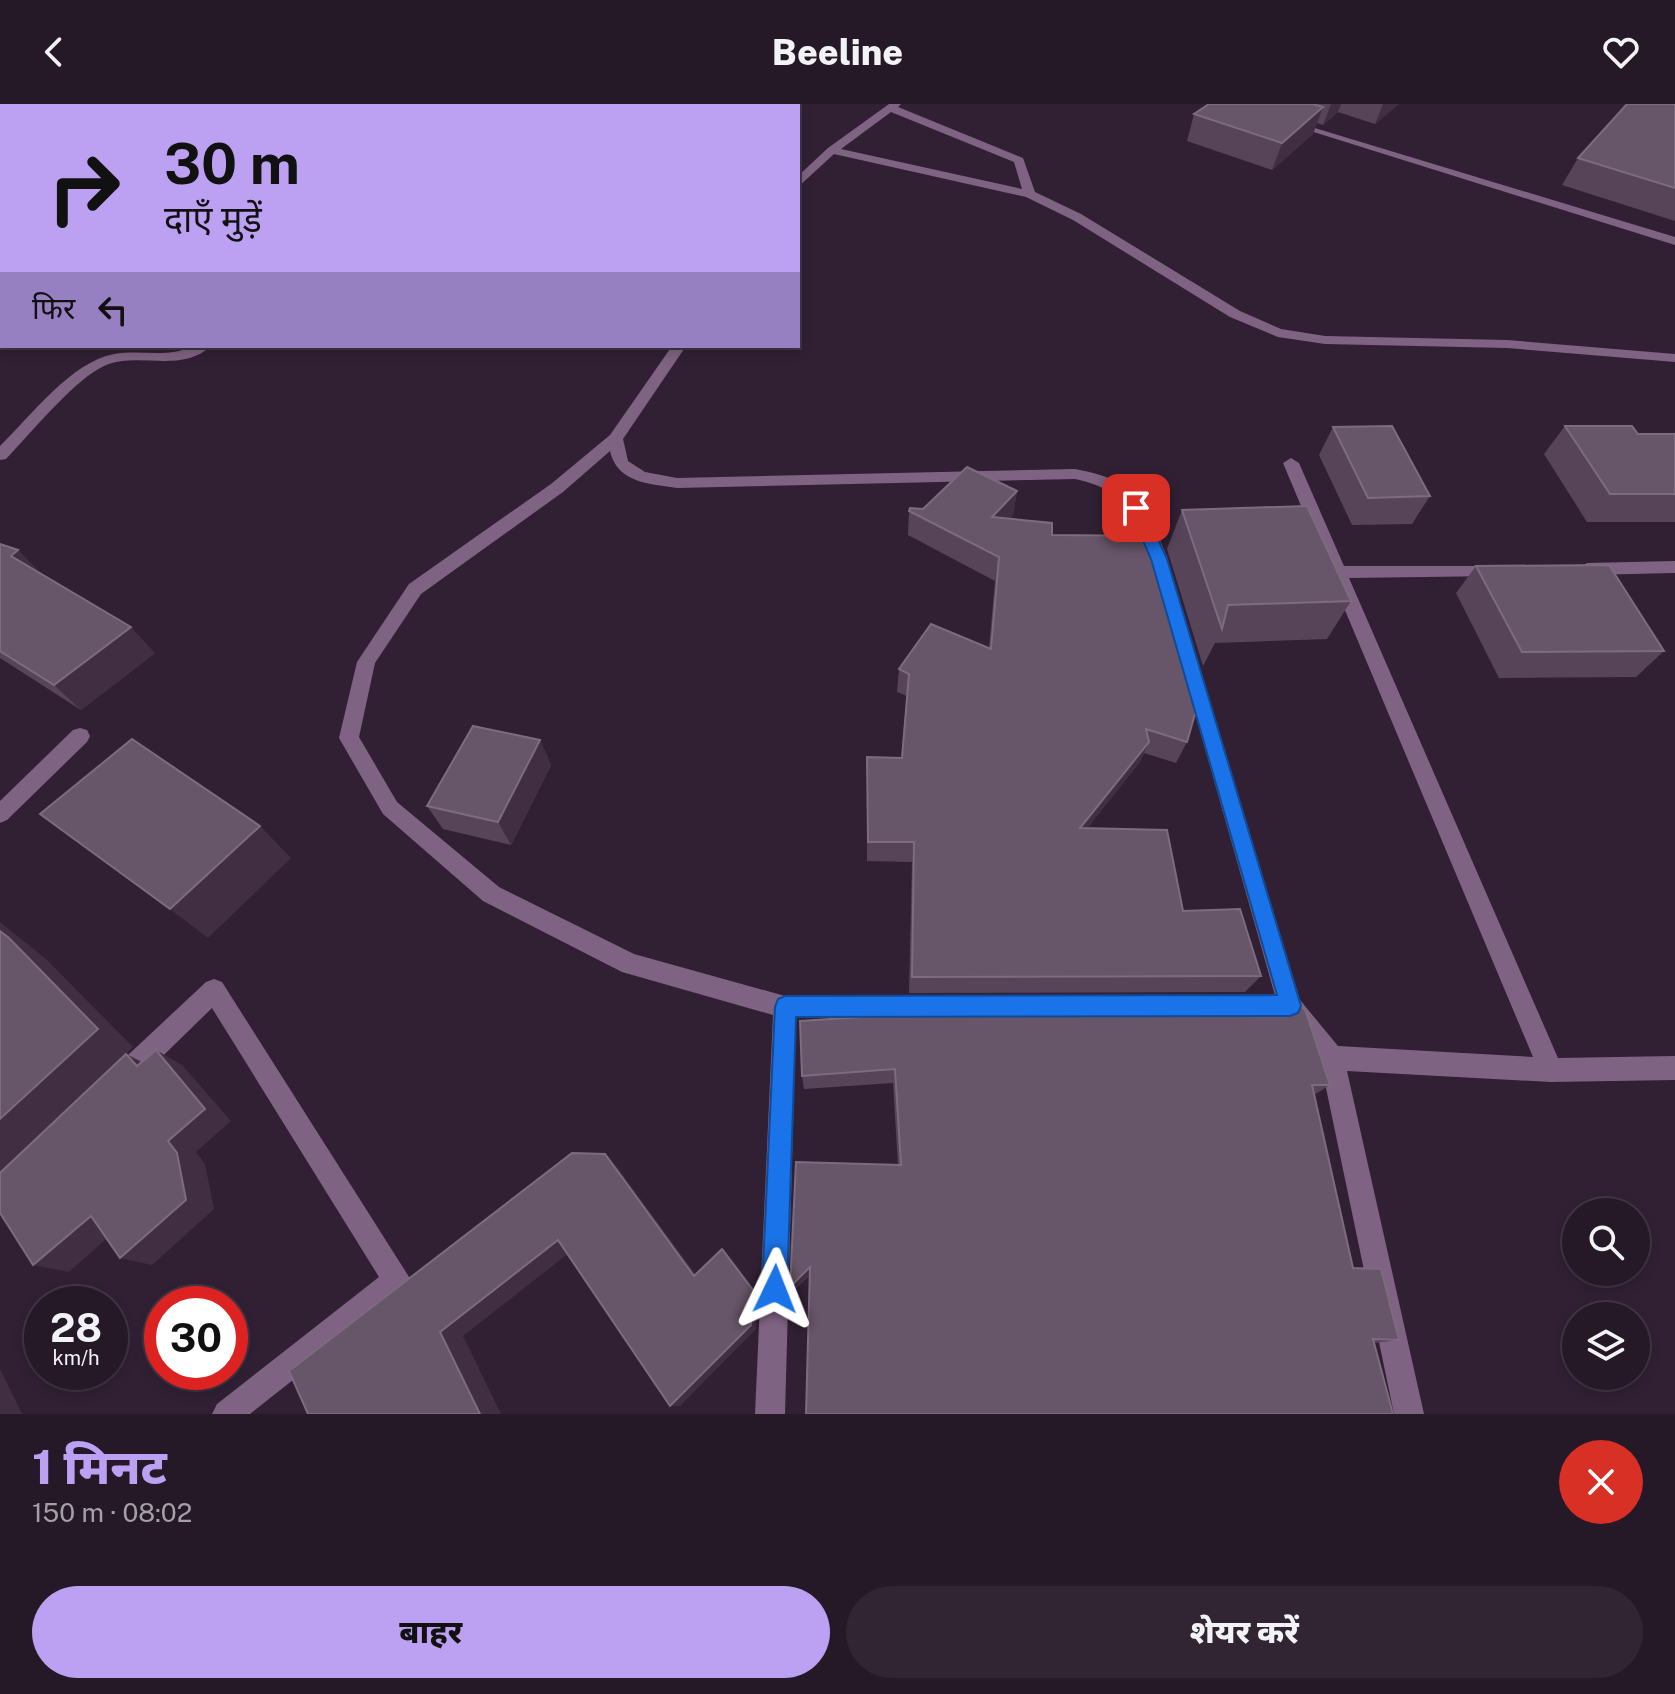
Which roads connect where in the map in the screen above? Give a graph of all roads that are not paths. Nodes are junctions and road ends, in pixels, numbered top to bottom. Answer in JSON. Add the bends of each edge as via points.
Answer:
{"nodes":[{"id":1,"x":893,"y":106,"type":"edge"},
{"id":2,"x":1280,"y":118,"type":"edge"},
{"id":3,"x":832,"y":150,"type":"junction"},
{"id":4,"x":800,"y":181,"type":"edge"},
{"id":5,"x":1030,"y":194,"type":"junction"},
{"id":6,"x":1675,"y":241,"type":"edge"},
{"id":7,"x":199,"y":348,"type":"edge"},
{"id":8,"x":678,"y":348,"type":"edge"},
{"id":9,"x":1675,"y":358,"type":"edge"},
{"id":10,"x":615,"y":439,"type":"junction"},
{"id":11,"x":0,"y":455,"type":"edge"},
{"id":12,"x":1291,"y":463,"type":"dead end"},
{"id":13,"x":1675,"y":567,"type":"edge"},
{"id":14,"x":1521,"y":569,"type":"edge"},
{"id":15,"x":1567,"y":569,"type":"edge"},
{"id":16,"x":1337,"y":572,"type":"junction"},
{"id":17,"x":1164,"y":574,"type":"edge"},
{"id":18,"x":1186,"y":648,"type":"edge"},
{"id":19,"x":80,"y":736,"type":"dead end"},
{"id":20,"x":0,"y":814,"type":"edge"},
{"id":21,"x":959,"y":1006,"type":"edge"},
{"id":22,"x":1259,"y":1006,"type":"edge"},
{"id":23,"x":1290,"y":1006,"type":"junction"},
{"id":24,"x":785,"y":1007,"type":"junction"},
{"id":25,"x":1332,"y":1058,"type":"junction"},
{"id":26,"x":1675,"y":1068,"type":"edge"},
{"id":27,"x":1551,"y":1070,"type":"junction"},
{"id":28,"x":101,"y":1098,"type":"edge"},
{"id":29,"x":227,"y":1414,"type":"edge"},
{"id":30,"x":770,"y":1414,"type":"edge"},
{"id":31,"x":1409,"y":1414,"type":"edge"}],
"edges":[{"from":1,"to":3,"type":"street"},
{"from":1,"to":5,"type":"street","via":[[1019,160]]},
{"from":2,"to":6,"type":"street"},
{"from":3,"to":4,"type":"street"},
{"from":3,"to":5,"type":"street"},
{"from":5,"to":9,"type":"street","via":[[1235,314],[1278,333],[1325,340],[1507,344]]},
{"from":7,"to":11,"type":"street","via":[[174,359],[101,360]]},
{"from":8,"to":10,"type":"street"},
{"from":10,"to":17,"type":"street","via":[[621,464],[641,477],[677,483],[1075,474],[1102,478],[1123,489],[1136,508]]},
{"from":10,"to":24,"type":"street","via":[[557,488],[415,589],[366,662],[349,738],[390,808],[491,894],[630,964]]},
{"from":12,"to":16,"type":"street"},
{"from":13,"to":15,"type":"street"},
{"from":14,"to":16,"type":"street"},
{"from":16,"to":27,"type":"street"},
{"from":18,"to":23,"type":"street"},
{"from":19,"to":20,"type":"street"},
{"from":21,"to":24,"type":"street"},
{"from":22,"to":23,"type":"street"},
{"from":23,"to":25,"type":"street"},
{"from":24,"to":30,"type":"street"},
{"from":25,"to":27,"type":"street"},
{"from":25,"to":31,"type":"street"},
{"from":26,"to":27,"type":"street"},
{"from":28,"to":29,"type":"street","via":[[214,990],[397,1280]]}]}
